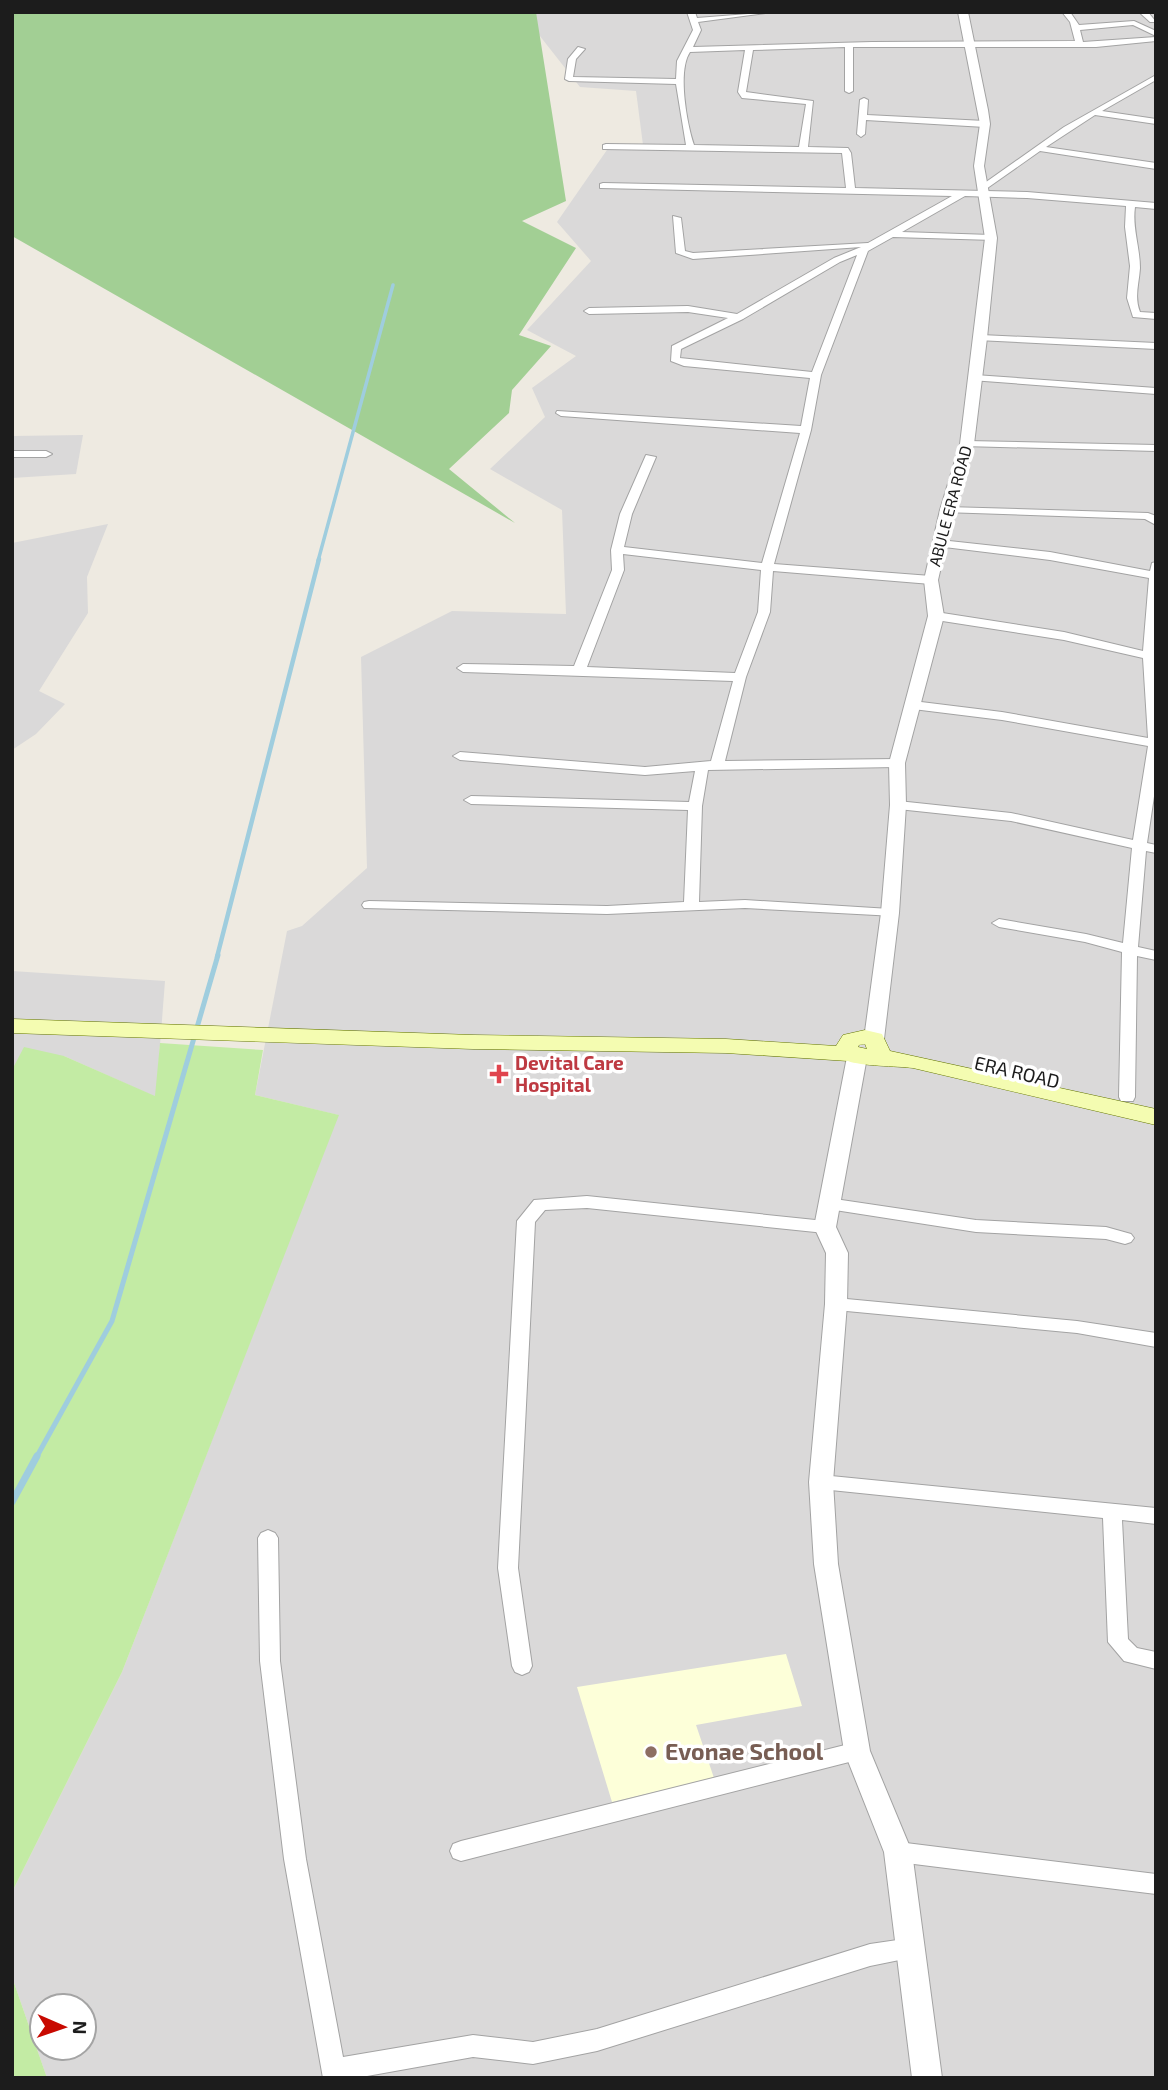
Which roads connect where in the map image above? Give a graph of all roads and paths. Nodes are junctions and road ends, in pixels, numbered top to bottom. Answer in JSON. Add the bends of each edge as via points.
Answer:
{"nodes":[{"id":1,"x":769,"y":12,"type":"edge"},
{"id":2,"x":963,"y":12,"type":"edge"},
{"id":3,"x":1066,"y":12,"type":"edge"},
{"id":4,"x":1143,"y":12,"type":"edge"},
{"id":5,"x":693,"y":16,"type":"edge"},
{"id":6,"x":1154,"y":20,"type":"edge"},
{"id":7,"x":1135,"y":23,"type":"junction"},
{"id":8,"x":1075,"y":28,"type":"junction"},
{"id":9,"x":1156,"y":37,"type":"edge"},
{"id":10,"x":968,"y":44,"type":"junction"},
{"id":11,"x":1078,"y":44,"type":"junction"},
{"id":12,"x":849,"y":45,"type":"junction"},
{"id":13,"x":749,"y":48,"type":"junction"},
{"id":14,"x":581,"y":49,"type":"dead end"},
{"id":15,"x":688,"y":50,"type":"junction"},
{"id":16,"x":1156,"y":77,"type":"edge"},
{"id":17,"x":679,"y":82,"type":"junction"},
{"id":18,"x":849,"y":91,"type":"dead end"},
{"id":19,"x":864,"y":100,"type":"dead end"},
{"id":20,"x":1096,"y":113,"type":"junction"},
{"id":21,"x":863,"y":117,"type":"junction"},
{"id":22,"x":1156,"y":122,"type":"edge"},
{"id":23,"x":985,"y":124,"type":"junction"},
{"id":24,"x":861,"y":134,"type":"dead end"},
{"id":25,"x":607,"y":147,"type":"dead end"},
{"id":26,"x":691,"y":148,"type":"junction"},
{"id":27,"x":1038,"y":148,"type":"junction"},
{"id":28,"x":803,"y":149,"type":"junction"},
{"id":29,"x":1156,"y":166,"type":"edge"},
{"id":30,"x":603,"y":186,"type":"dead end"},
{"id":31,"x":983,"y":190,"type":"junction"},
{"id":32,"x":850,"y":191,"type":"junction"},
{"id":33,"x":963,"y":193,"type":"junction"},
{"id":34,"x":1131,"y":204,"type":"junction"},
{"id":35,"x":1156,"y":206,"type":"edge"},
{"id":36,"x":676,"y":218,"type":"dead end"},
{"id":37,"x":894,"y":234,"type":"junction"},
{"id":38,"x":991,"y":238,"type":"junction"},
{"id":39,"x":877,"y":243,"type":"junction"},
{"id":40,"x":864,"y":249,"type":"junction"},
{"id":41,"x":589,"y":311,"type":"dead end"},
{"id":42,"x":1156,"y":316,"type":"edge"},
{"id":43,"x":739,"y":317,"type":"junction"},
{"id":44,"x":981,"y":338,"type":"junction"},
{"id":45,"x":1156,"y":346,"type":"edge"},
{"id":46,"x":816,"y":375,"type":"junction"},
{"id":47,"x":975,"y":379,"type":"junction"},
{"id":48,"x":1156,"y":391,"type":"edge"},
{"id":49,"x":561,"y":413,"type":"dead end"},
{"id":50,"x":806,"y":430,"type":"junction"},
{"id":51,"x":967,"y":444,"type":"junction"},
{"id":52,"x":1156,"y":448,"type":"edge"},
{"id":53,"x":12,"y":454,"type":"edge"},
{"id":54,"x":46,"y":454,"type":"dead end"},
{"id":55,"x":650,"y":457,"type":"dead end"},
{"id":56,"x":947,"y":510,"type":"junction"},
{"id":57,"x":1156,"y":522,"type":"edge"},
{"id":58,"x":940,"y":544,"type":"junction"},
{"id":59,"x":617,"y":550,"type":"junction"},
{"id":60,"x":1156,"y":566,"type":"edge"},
{"id":61,"x":767,"y":567,"type":"junction"},
{"id":62,"x":1155,"y":576,"type":"edge"},
{"id":63,"x":931,"y":580,"type":"junction"},
{"id":64,"x":936,"y":616,"type":"junction"},
{"id":65,"x":1153,"y":655,"type":"edge"},
{"id":66,"x":463,"y":668,"type":"dead end"},
{"id":67,"x":579,"y":670,"type":"junction"},
{"id":68,"x":740,"y":677,"type":"junction"},
{"id":69,"x":913,"y":705,"type":"junction"},
{"id":70,"x":1155,"y":743,"type":"edge"},
{"id":71,"x":460,"y":757,"type":"dead end"},
{"id":72,"x":897,"y":763,"type":"junction"},
{"id":73,"x":709,"y":766,"type":"junction"},
{"id":74,"x":471,"y":800,"type":"dead end"},
{"id":75,"x":898,"y":805,"type":"junction"},
{"id":76,"x":695,"y":806,"type":"junction"},
{"id":77,"x":1139,"y":847,"type":"junction"},
{"id":78,"x":1156,"y":849,"type":"edge"},
{"id":79,"x":369,"y":905,"type":"dead end"},
{"id":80,"x":691,"y":906,"type":"junction"},
{"id":81,"x":890,"y":913,"type":"junction"},
{"id":82,"x":999,"y":923,"type":"dead end"},
{"id":83,"x":1129,"y":951,"type":"junction"},
{"id":84,"x":1156,"y":956,"type":"edge"},
{"id":85,"x":12,"y":1016,"type":"edge"},
{"id":86,"x":166,"y":1023,"type":"junction"},
{"id":87,"x":12,"y":1026,"type":"edge"},
{"id":88,"x":864,"y":1048,"type":"junction"},
{"id":89,"x":1127,"y":1097,"type":"junction"},
{"id":90,"x":1156,"y":1104,"type":"edge"},
{"id":91,"x":1156,"y":1117,"type":"edge"},
{"id":92,"x":827,"y":1216,"type":"junction"},
{"id":93,"x":1125,"y":1238,"type":"dead end"},
{"id":94,"x":836,"y":1304,"type":"junction"},
{"id":95,"x":1156,"y":1340,"type":"edge"},
{"id":96,"x":821,"y":1482,"type":"junction"},
{"id":97,"x":1112,"y":1511,"type":"junction"},
{"id":98,"x":1156,"y":1516,"type":"edge"},
{"id":99,"x":268,"y":1538,"type":"dead end"},
{"id":100,"x":1156,"y":1661,"type":"edge"},
{"id":101,"x":522,"y":1667,"type":"dead end"},
{"id":102,"x":857,"y":1751,"type":"junction"},
{"id":103,"x":461,"y":1851,"type":"dead end"},
{"id":104,"x":898,"y":1852,"type":"junction"},
{"id":105,"x":1156,"y":1884,"type":"edge"},
{"id":106,"x":911,"y":1949,"type":"junction"},
{"id":107,"x":335,"y":2074,"type":"edge"},
{"id":108,"x":927,"y":2078,"type":"edge"}],
"edges":[{"from":1,"to":5,"type":"street"},
{"from":2,"to":10,"type":"street","name":"ABULE ERA ROAD"},
{"from":3,"to":8,"type":"street"},
{"from":4,"to":6,"type":"street"},
{"from":5,"to":15,"type":"street","via":[[695,38]]},
{"from":6,"to":7,"type":"street"},
{"from":7,"to":8,"type":"street"},
{"from":7,"to":9,"type":"street"},
{"from":8,"to":11,"type":"street"},
{"from":9,"to":11,"type":"street"},
{"from":10,"to":11,"type":"street"},
{"from":10,"to":12,"type":"street"},
{"from":10,"to":23,"type":"street","name":"ABULE ERA ROAD"},
{"from":12,"to":13,"type":"street"},
{"from":12,"to":18,"type":"street"},
{"from":13,"to":15,"type":"street"},
{"from":13,"to":28,"type":"street","via":[[742,82],[746,96],[810,103]]},
{"from":14,"to":17,"type":"street","via":[[572,59],[569,79]]},
{"from":15,"to":17,"type":"street","via":[[680,63]]},
{"from":16,"to":20,"type":"street"},
{"from":17,"to":26,"type":"street","via":[[686,141]]},
{"from":19,"to":21,"type":"street"},
{"from":20,"to":22,"type":"street"},
{"from":20,"to":27,"type":"street"},
{"from":21,"to":23,"type":"street"},
{"from":21,"to":24,"type":"street"},
{"from":23,"to":31,"type":"street","name":"ABULE ERA ROAD","via":[[979,166]]},
{"from":25,"to":26,"type":"street"},
{"from":26,"to":28,"type":"street"},
{"from":27,"to":29,"type":"street"},
{"from":27,"to":31,"type":"street"},
{"from":28,"to":32,"type":"street","via":[[845,150]]},
{"from":30,"to":32,"type":"street"},
{"from":31,"to":33,"type":"street"},
{"from":31,"to":34,"type":"street"},
{"from":31,"to":38,"type":"street","name":"ABULE ERA ROAD"},
{"from":32,"to":33,"type":"street"},
{"from":33,"to":37,"type":"street"},
{"from":34,"to":35,"type":"street"},
{"from":34,"to":42,"type":"street","via":[[1133,310],[1137,315]]},
{"from":36,"to":39,"type":"street","via":[[681,253],[693,256]]},
{"from":37,"to":38,"type":"street"},
{"from":37,"to":39,"type":"street"},
{"from":38,"to":44,"type":"street","name":"ABULE ERA ROAD"},
{"from":39,"to":40,"type":"street"},
{"from":40,"to":43,"type":"street"},
{"from":40,"to":46,"type":"street"},
{"from":41,"to":43,"type":"street","via":[[688,309]]},
{"from":43,"to":46,"type":"street","via":[[676,348],[675,359]]},
{"from":44,"to":45,"type":"street"},
{"from":44,"to":47,"type":"street","name":"ABULE ERA ROAD"},
{"from":46,"to":50,"type":"street"},
{"from":47,"to":48,"type":"street"},
{"from":47,"to":51,"type":"street","name":"ABULE ERA ROAD"},
{"from":49,"to":50,"type":"street"},
{"from":50,"to":61,"type":"street"},
{"from":51,"to":52,"type":"street"},
{"from":51,"to":56,"type":"street","name":"ABULE ERA ROAD"},
{"from":53,"to":54,"type":"street"},
{"from":55,"to":59,"type":"street","via":[[626,514]]},
{"from":56,"to":57,"type":"street","via":[[1148,516]]},
{"from":56,"to":58,"type":"street","name":"ABULE ERA ROAD"},
{"from":58,"to":62,"type":"street","via":[[1051,556]]},
{"from":58,"to":63,"type":"street","name":"ABULE ERA ROAD"},
{"from":59,"to":61,"type":"street"},
{"from":59,"to":67,"type":"street","via":[[618,570]]},
{"from":60,"to":62,"type":"street"},
{"from":61,"to":63,"type":"street"},
{"from":61,"to":68,"type":"street","via":[[764,612]]},
{"from":62,"to":65,"type":"street"},
{"from":63,"to":64,"type":"street","name":"ABULE ERA ROAD"},
{"from":64,"to":65,"type":"street"},
{"from":64,"to":69,"type":"street","name":"ABULE ERA ROAD"},
{"from":65,"to":70,"type":"street"},
{"from":66,"to":67,"type":"street"},
{"from":67,"to":68,"type":"street"},
{"from":68,"to":73,"type":"street"},
{"from":69,"to":70,"type":"street"},
{"from":69,"to":72,"type":"street","name":"ABULE ERA ROAD"},
{"from":70,"to":77,"type":"street"},
{"from":71,"to":73,"type":"street","via":[[645,771]]},
{"from":72,"to":73,"type":"street"},
{"from":72,"to":75,"type":"street","name":"ABULE ERA ROAD"},
{"from":73,"to":76,"type":"street"},
{"from":74,"to":76,"type":"street"},
{"from":75,"to":77,"type":"street","via":[[1011,817]]},
{"from":75,"to":81,"type":"street","name":"ABULE ERA ROAD"},
{"from":76,"to":80,"type":"street"},
{"from":77,"to":78,"type":"street"},
{"from":77,"to":83,"type":"street"},
{"from":79,"to":80,"type":"street","via":[[607,910]]},
{"from":80,"to":81,"type":"street","via":[[745,904]]},
{"from":81,"to":88,"type":"street","name":"ABULE ERA ROAD"},
{"from":82,"to":83,"type":"street","via":[[1086,938]]},
{"from":83,"to":84,"type":"street"},
{"from":83,"to":89,"type":"street"},
{"from":85,"to":86,"type":"main road"},
{"from":86,"to":87,"type":"main road"},
{"from":86,"to":88,"type":"main road","via":[[473,1042]]},
{"from":88,"to":89,"type":"main road","name":"ERA ROAD","via":[[917,1048]]},
{"from":88,"to":91,"type":"main road"},
{"from":88,"to":92,"type":"street","name":"ABULE ERA ROAD"},
{"from":89,"to":90,"type":"main road","name":"ERA ROAD"},
{"from":92,"to":93,"type":"street","via":[[1106,1233]]},
{"from":92,"to":94,"type":"street","via":[[837,1253]]},
{"from":92,"to":101,"type":"street","via":[[587,1202],[540,1205],[526,1221],[508,1568]]},
{"from":94,"to":95,"type":"street","via":[[1077,1327]]},
{"from":94,"to":96,"type":"street"},
{"from":96,"to":97,"type":"street"},
{"from":96,"to":102,"type":"street","via":[[825,1564]]},
{"from":97,"to":98,"type":"street"},
{"from":97,"to":100,"type":"street","via":[[1118,1642],[1131,1655]]},
{"from":99,"to":107,"type":"street","via":[[271,1674],[295,1859]]},
{"from":102,"to":103,"type":"street"},
{"from":102,"to":104,"type":"street"},
{"from":104,"to":105,"type":"street"},
{"from":104,"to":106,"type":"street"},
{"from":106,"to":107,"type":"street","via":[[870,1955],[597,2040],[533,2053],[474,2046]]},
{"from":106,"to":108,"type":"street"}]}
